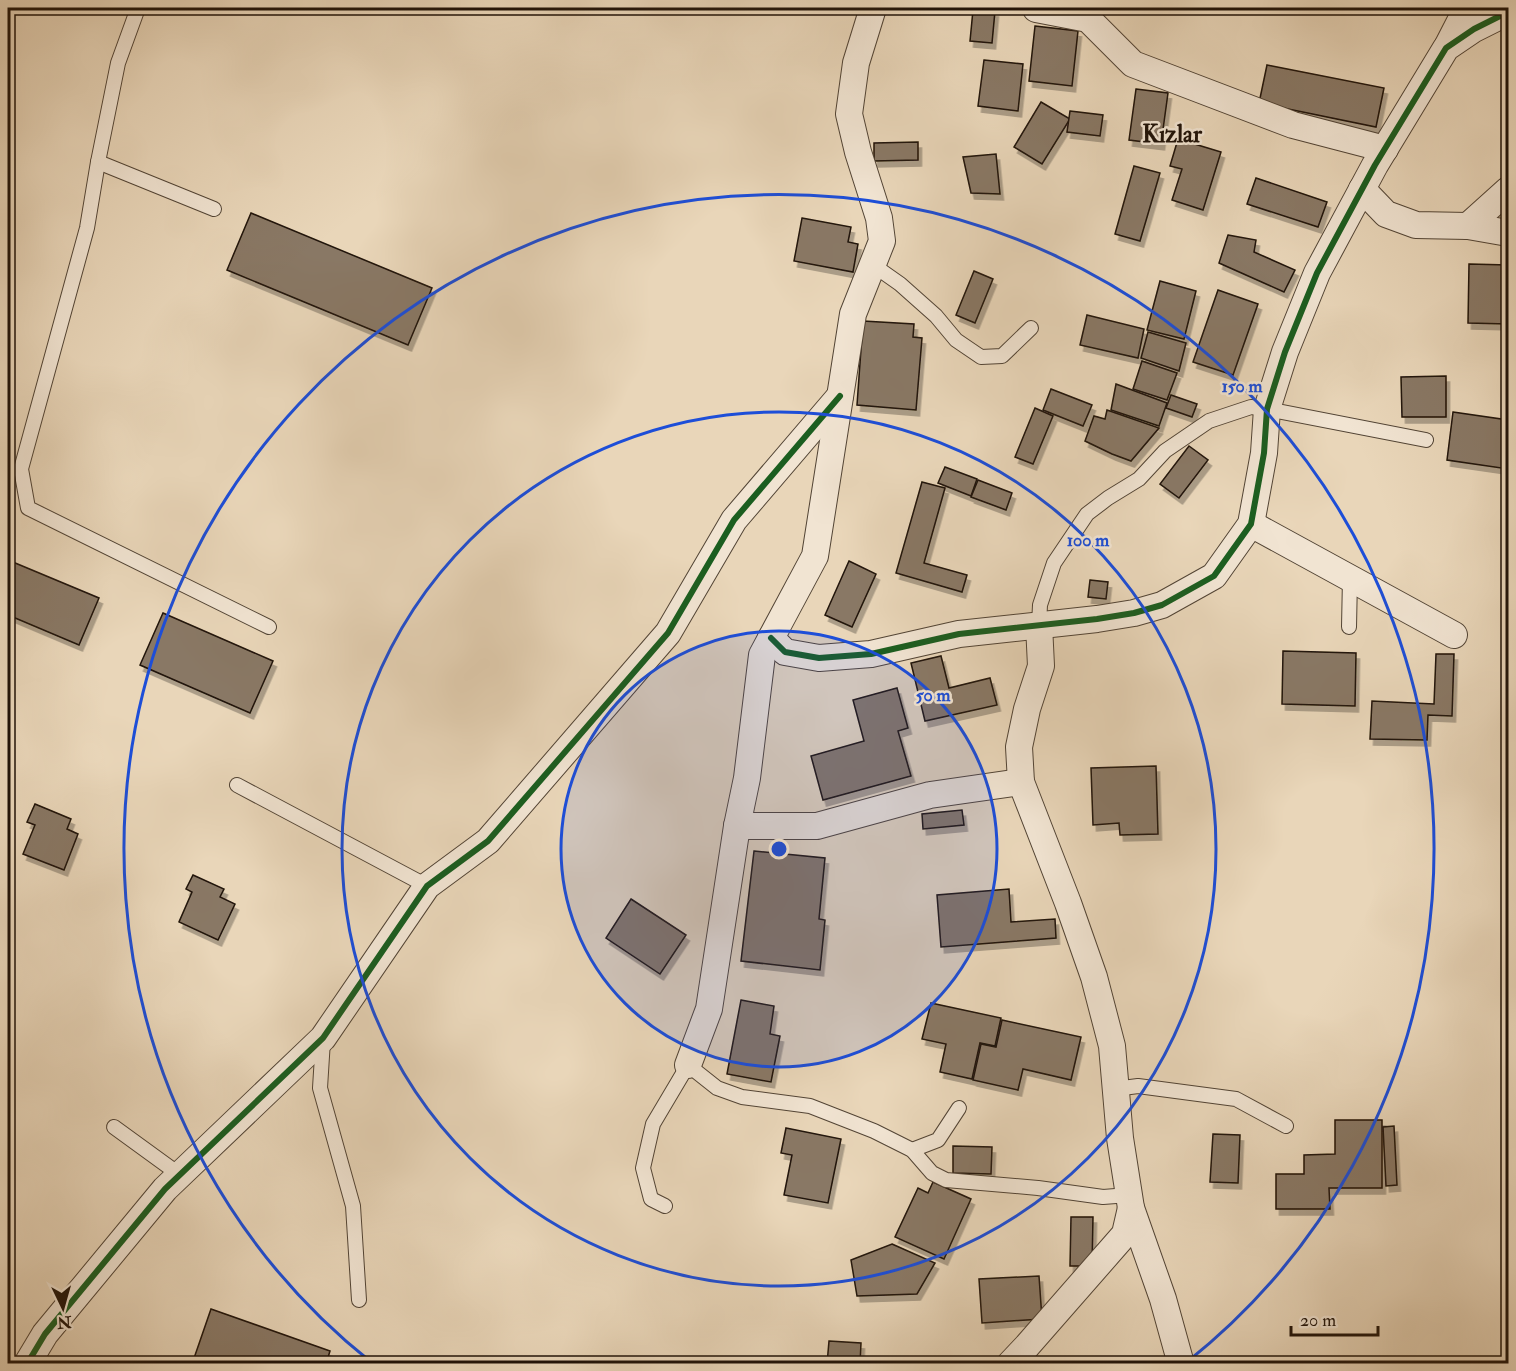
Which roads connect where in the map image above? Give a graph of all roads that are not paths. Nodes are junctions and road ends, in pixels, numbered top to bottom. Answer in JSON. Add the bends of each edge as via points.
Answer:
{"nodes":[{"id":1,"x":138,"y":8,"type":"edge"},
{"id":2,"x":873,"y":8,"type":"edge"},
{"id":3,"x":1467,"y":8,"type":"edge"},
{"id":4,"x":1036,"y":9,"type":"edge"},
{"id":5,"x":1509,"y":12,"type":"edge"},
{"id":6,"x":1446,"y":48,"type":"junction"},
{"id":7,"x":1385,"y":149,"type":"junction"},
{"id":8,"x":98,"y":162,"type":"junction"},
{"id":9,"x":1362,"y":189,"type":"junction"},
{"id":10,"x":1509,"y":190,"type":"edge"},
{"id":11,"x":214,"y":209,"type":"dead end"},
{"id":12,"x":1468,"y":226,"type":"junction"},
{"id":13,"x":1509,"y":233,"type":"edge"},
{"id":14,"x":873,"y":266,"type":"junction"},
{"id":15,"x":1030,"y":328,"type":"dead end"},
{"id":16,"x":840,"y":396,"type":"junction"},
{"id":17,"x":1267,"y":409,"type":"junction"},
{"id":18,"x":1426,"y":440,"type":"dead end"},
{"id":19,"x":1251,"y":524,"type":"junction"},
{"id":20,"x":1350,"y":578,"type":"junction"},
{"id":21,"x":1040,"y":626,"type":"junction"},
{"id":22,"x":269,"y":627,"type":"dead end"},
{"id":23,"x":1349,"y":627,"type":"dead end"},
{"id":24,"x":1454,"y":635,"type":"dead end"},
{"id":25,"x":771,"y":638,"type":"junction"},
{"id":26,"x":1021,"y":782,"type":"junction"},
{"id":27,"x":237,"y":785,"type":"dead end"},
{"id":28,"x":737,"y":826,"type":"junction"},
{"id":29,"x":427,"y":886,"type":"junction"},
{"id":30,"x":323,"y":1038,"type":"junction"},
{"id":31,"x":688,"y":1065,"type":"junction"},
{"id":32,"x":1115,"y":1089,"type":"junction"},
{"id":33,"x":959,"y":1108,"type":"dead end"},
{"id":34,"x":1286,"y":1126,"type":"dead end"},
{"id":35,"x":114,"y":1127,"type":"dead end"},
{"id":36,"x":912,"y":1150,"type":"junction"},
{"id":37,"x":180,"y":1175,"type":"junction"},
{"id":38,"x":1130,"y":1201,"type":"junction"},
{"id":39,"x":665,"y":1206,"type":"dead end"},
{"id":40,"x":359,"y":1300,"type":"dead end"},
{"id":41,"x":27,"y":1364,"type":"edge"},
{"id":42,"x":1010,"y":1364,"type":"edge"},
{"id":43,"x":1181,"y":1364,"type":"edge"}],
"edges":[{"from":1,"to":8,"type":"lane","via":[[118,63]]},
{"from":2,"to":14,"type":"street","via":[[856,63],[849,114],[879,218],[882,241]]},
{"from":3,"to":6,"type":"street"},
{"from":4,"to":7,"type":"street","via":[[1088,19],[1133,64],[1293,125]]},
{"from":5,"to":6,"type":"street"},
{"from":6,"to":7,"type":"street"},
{"from":7,"to":9,"type":"street"},
{"from":8,"to":11,"type":"lane"},
{"from":8,"to":22,"type":"lane","via":[[87,228],[21,469],[28,508]]},
{"from":9,"to":12,"type":"street","via":[[1386,214],[1416,225]]},
{"from":9,"to":17,"type":"street","via":[[1317,273]]},
{"from":10,"to":12,"type":"street"},
{"from":12,"to":13,"type":"street"},
{"from":14,"to":15,"type":"lane","via":[[900,284],[956,340],[981,357],[1002,356]]},
{"from":14,"to":16,"type":"street","via":[[853,314]]},
{"from":16,"to":25,"type":"street","via":[[815,556]]},
{"from":16,"to":29,"type":"street","via":[[734,520],[668,633],[488,841]]},
{"from":17,"to":18,"type":"lane"},
{"from":17,"to":19,"type":"street","via":[[1264,453]]},
{"from":17,"to":21,"type":"lane","via":[[1251,407],[1209,421],[1165,451],[1139,479],[1087,514],[1054,563],[1040,604]]},
{"from":19,"to":20,"type":"street"},
{"from":19,"to":21,"type":"street","via":[[1214,576],[1162,604],[1134,613]]},
{"from":20,"to":23,"type":"lane"},
{"from":20,"to":24,"type":"street"},
{"from":21,"to":25,"type":"street","via":[[959,634],[870,654],[819,658],[785,652]]},
{"from":21,"to":26,"type":"street","via":[[1041,666],[1019,747]]},
{"from":25,"to":28,"type":"street","via":[[762,655]]},
{"from":26,"to":28,"type":"street","via":[[930,795],[817,826]]},
{"from":26,"to":32,"type":"street","via":[[1094,977],[1112,1046]]},
{"from":27,"to":29,"type":"lane"},
{"from":28,"to":31,"type":"street","via":[[709,1009]]},
{"from":29,"to":30,"type":"street"},
{"from":30,"to":37,"type":"street"},
{"from":30,"to":40,"type":"lane","via":[[320,1088],[353,1206]]},
{"from":31,"to":36,"type":"lane","via":[[717,1088],[742,1097],[810,1106]]},
{"from":31,"to":39,"type":"lane","via":[[653,1124],[643,1168],[651,1199]]},
{"from":32,"to":34,"type":"lane","via":[[1138,1086],[1236,1099]]},
{"from":32,"to":38,"type":"street"},
{"from":33,"to":36,"type":"lane","via":[[938,1140]]},
{"from":35,"to":37,"type":"lane"},
{"from":36,"to":38,"type":"lane","via":[[932,1173],[946,1180]]},
{"from":37,"to":41,"type":"street","via":[[45,1334]]},
{"from":38,"to":42,"type":"street","via":[[1125,1234]]},
{"from":38,"to":43,"type":"street"}]}
